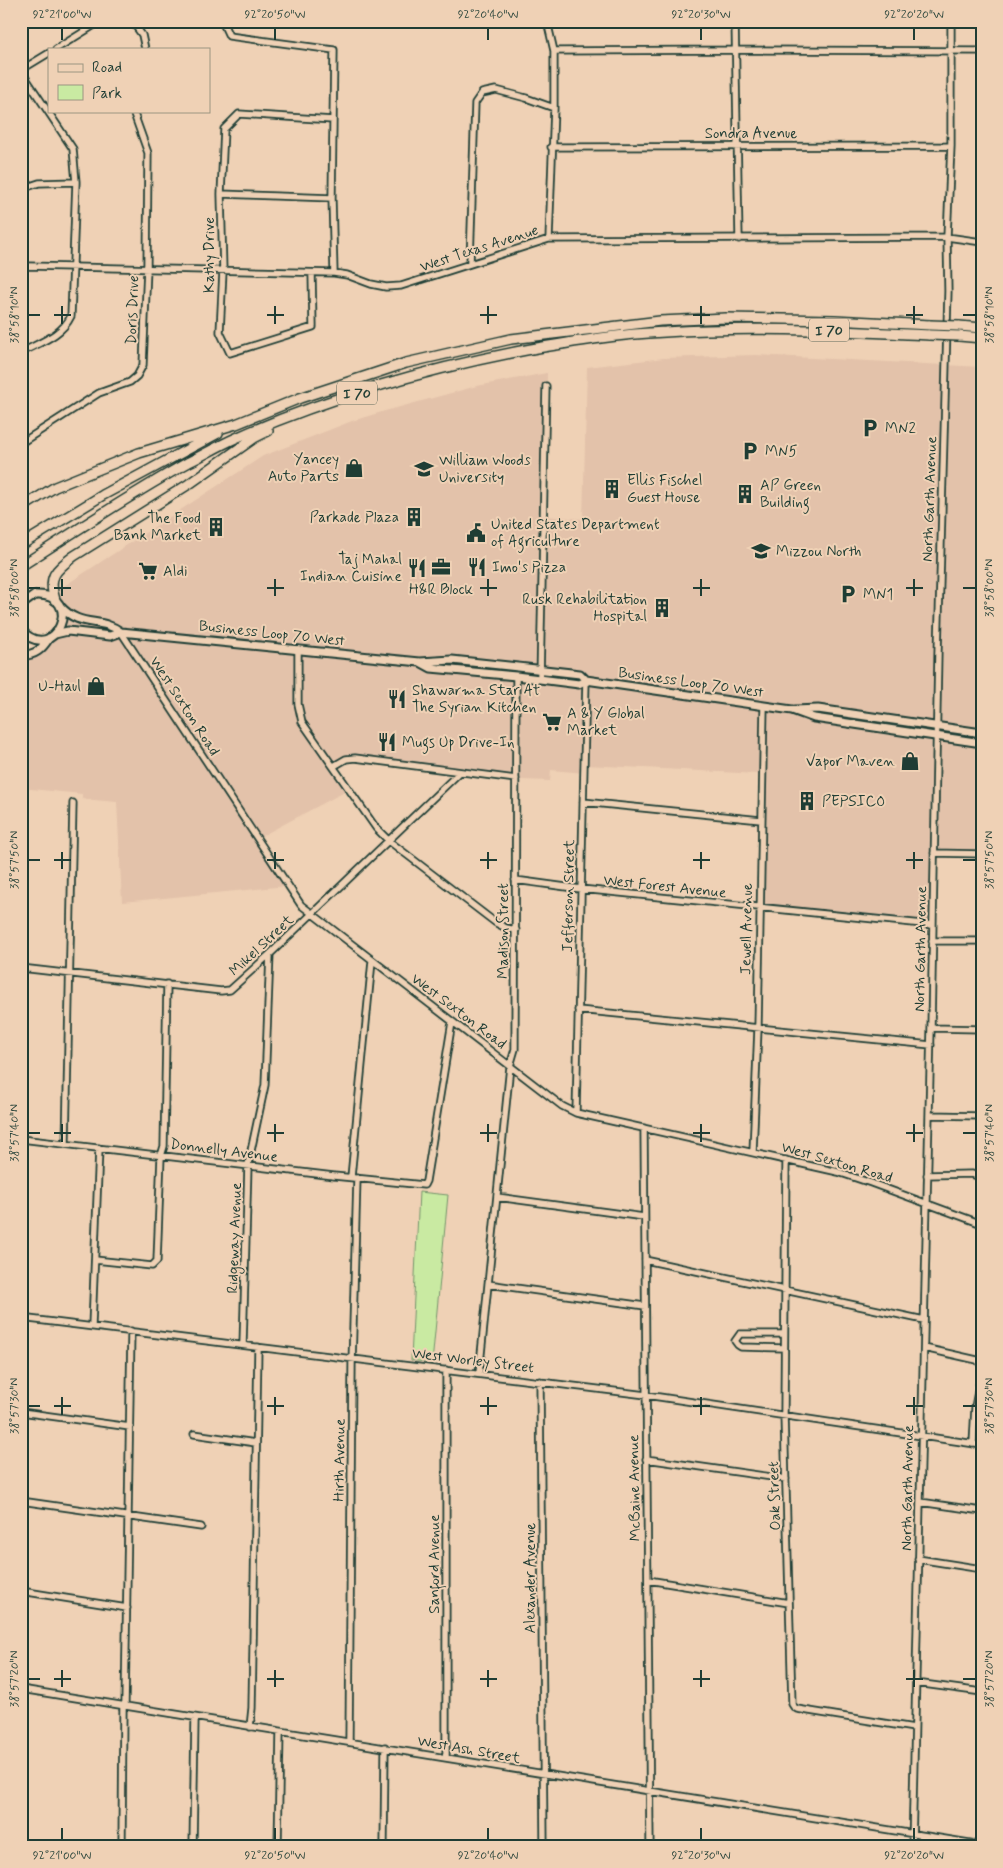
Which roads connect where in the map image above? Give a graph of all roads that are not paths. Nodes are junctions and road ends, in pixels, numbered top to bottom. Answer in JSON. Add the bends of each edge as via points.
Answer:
{"nodes":[{"id":1,"x":101,"y":21,"type":"edge"},
{"id":2,"x":132,"y":21,"type":"edge"},
{"id":3,"x":222,"y":21,"type":"edge"},
{"id":4,"x":547,"y":21,"type":"edge"},
{"id":5,"x":735,"y":21,"type":"edge"},
{"id":6,"x":951,"y":21,"type":"edge"},
{"id":7,"x":58,"y":48,"type":"edge"},
{"id":8,"x":145,"y":48,"type":"edge"},
{"id":9,"x":735,"y":50,"type":"junction"},
{"id":10,"x":951,"y":50,"type":"junction"},
{"id":11,"x":554,"y":51,"type":"junction"},
{"id":12,"x":982,"y":51,"type":"edge"},
{"id":13,"x":48,"y":54,"type":"edge"},
{"id":14,"x":21,"y":70,"type":"edge"},
{"id":15,"x":554,"y":108,"type":"junction"},
{"id":16,"x":48,"y":111,"type":"edge"},
{"id":17,"x":49,"y":112,"type":"edge"},
{"id":18,"x":134,"y":112,"type":"edge"},
{"id":19,"x":333,"y":120,"type":"junction"},
{"id":20,"x":736,"y":146,"type":"junction"},
{"id":21,"x":951,"y":146,"type":"junction"},
{"id":22,"x":552,"y":147,"type":"junction"},
{"id":23,"x":76,"y":182,"type":"junction"},
{"id":24,"x":21,"y":188,"type":"edge"},
{"id":25,"x":221,"y":194,"type":"junction"},
{"id":26,"x":332,"y":198,"type":"junction"},
{"id":27,"x":947,"y":237,"type":"junction"},
{"id":28,"x":549,"y":239,"type":"junction"},
{"id":29,"x":739,"y":239,"type":"junction"},
{"id":30,"x":982,"y":242,"type":"edge"},
{"id":31,"x":470,"y":263,"type":"junction"},
{"id":32,"x":72,"y":266,"type":"junction"},
{"id":33,"x":21,"y":268,"type":"edge"},
{"id":34,"x":147,"y":268,"type":"junction"},
{"id":35,"x":223,"y":271,"type":"junction"},
{"id":36,"x":312,"y":273,"type":"junction"},
{"id":37,"x":334,"y":273,"type":"junction"},
{"id":38,"x":982,"y":328,"type":"edge"},
{"id":39,"x":930,"y":330,"type":"junction"},
{"id":40,"x":982,"y":338,"type":"edge"},
{"id":41,"x":24,"y":351,"type":"dead end"},
{"id":42,"x":546,"y":386,"type":"dead end"},
{"id":43,"x":301,"y":413,"type":"junction"},
{"id":44,"x":236,"y":424,"type":"junction"},
{"id":45,"x":21,"y":443,"type":"edge"},
{"id":46,"x":21,"y":508,"type":"edge"},
{"id":47,"x":21,"y":545,"type":"edge"},
{"id":48,"x":21,"y":566,"type":"edge"},
{"id":49,"x":21,"y":596,"type":"edge"},
{"id":50,"x":31,"y":597,"type":"junction"},
{"id":51,"x":57,"y":603,"type":"junction"},
{"id":52,"x":21,"y":605,"type":"edge"},
{"id":53,"x":21,"y":630,"type":"edge"},
{"id":54,"x":121,"y":632,"type":"junction"},
{"id":55,"x":52,"y":636,"type":"junction"},
{"id":56,"x":298,"y":649,"type":"junction"},
{"id":57,"x":21,"y":655,"type":"edge"},
{"id":58,"x":420,"y":662,"type":"junction"},
{"id":59,"x":541,"y":669,"type":"junction"},
{"id":60,"x":516,"y":676,"type":"junction"},
{"id":61,"x":540,"y":679,"type":"junction"},
{"id":62,"x":586,"y":680,"type":"junction"},
{"id":63,"x":764,"y":706,"type":"junction"},
{"id":64,"x":792,"y":710,"type":"junction"},
{"id":65,"x":936,"y":726,"type":"junction"},
{"id":66,"x":982,"y":733,"type":"edge"},
{"id":67,"x":936,"y":737,"type":"junction"},
{"id":68,"x":982,"y":744,"type":"edge"},
{"id":69,"x":334,"y":766,"type":"junction"},
{"id":70,"x":459,"y":773,"type":"junction"},
{"id":71,"x":516,"y":779,"type":"junction"},
{"id":72,"x":584,"y":802,"type":"junction"},
{"id":73,"x":73,"y":803,"type":"dead end"},
{"id":74,"x":761,"y":820,"type":"junction"},
{"id":75,"x":389,"y":841,"type":"junction"},
{"id":76,"x":934,"y":853,"type":"junction"},
{"id":77,"x":982,"y":854,"type":"edge"},
{"id":78,"x":515,"y":880,"type":"junction"},
{"id":79,"x":581,"y":890,"type":"junction"},
{"id":80,"x":759,"y":908,"type":"junction"},
{"id":81,"x":312,"y":914,"type":"junction"},
{"id":82,"x":933,"y":925,"type":"junction"},
{"id":83,"x":516,"y":930,"type":"junction"},
{"id":84,"x":932,"y":941,"type":"junction"},
{"id":85,"x":982,"y":941,"type":"edge"},
{"id":86,"x":270,"y":954,"type":"junction"},
{"id":87,"x":372,"y":961,"type":"junction"},
{"id":88,"x":21,"y":968,"type":"edge"},
{"id":89,"x":70,"y":973,"type":"junction"},
{"id":90,"x":167,"y":984,"type":"junction"},
{"id":91,"x":578,"y":1010,"type":"junction"},
{"id":92,"x":452,"y":1022,"type":"junction"},
{"id":93,"x":758,"y":1028,"type":"junction"},
{"id":94,"x":931,"y":1028,"type":"junction"},
{"id":95,"x":982,"y":1029,"type":"edge"},
{"id":96,"x":931,"y":1045,"type":"junction"},
{"id":97,"x":510,"y":1066,"type":"junction"},
{"id":98,"x":576,"y":1113,"type":"junction"},
{"id":99,"x":929,"y":1115,"type":"junction"},
{"id":100,"x":982,"y":1116,"type":"edge"},
{"id":101,"x":644,"y":1128,"type":"junction"},
{"id":102,"x":21,"y":1139,"type":"edge"},
{"id":103,"x":66,"y":1144,"type":"junction"},
{"id":104,"x":99,"y":1148,"type":"junction"},
{"id":105,"x":753,"y":1152,"type":"junction"},
{"id":106,"x":162,"y":1156,"type":"junction"},
{"id":107,"x":786,"y":1160,"type":"junction"},
{"id":108,"x":248,"y":1165,"type":"junction"},
{"id":109,"x":927,"y":1175,"type":"junction"},
{"id":110,"x":354,"y":1178,"type":"junction"},
{"id":111,"x":982,"y":1178,"type":"edge"},
{"id":112,"x":497,"y":1197,"type":"junction"},
{"id":113,"x":926,"y":1202,"type":"junction"},
{"id":114,"x":644,"y":1217,"type":"junction"},
{"id":115,"x":982,"y":1224,"type":"edge"},
{"id":116,"x":95,"y":1260,"type":"junction"},
{"id":117,"x":645,"y":1260,"type":"junction"},
{"id":118,"x":488,"y":1284,"type":"junction"},
{"id":119,"x":784,"y":1289,"type":"junction"},
{"id":120,"x":645,"y":1306,"type":"junction"},
{"id":121,"x":21,"y":1318,"type":"edge"},
{"id":122,"x":924,"y":1320,"type":"junction"},
{"id":123,"x":92,"y":1326,"type":"junction"},
{"id":124,"x":132,"y":1331,"type":"junction"},
{"id":125,"x":784,"y":1334,"type":"junction"},
{"id":126,"x":243,"y":1345,"type":"junction"},
{"id":127,"x":258,"y":1346,"type":"junction"},
{"id":128,"x":784,"y":1348,"type":"junction"},
{"id":129,"x":924,"y":1348,"type":"junction"},
{"id":130,"x":352,"y":1358,"type":"junction"},
{"id":131,"x":982,"y":1366,"type":"edge"},
{"id":132,"x":446,"y":1370,"type":"junction"},
{"id":133,"x":982,"y":1370,"type":"edge"},
{"id":134,"x":479,"y":1374,"type":"junction"},
{"id":135,"x":540,"y":1381,"type":"junction"},
{"id":136,"x":646,"y":1395,"type":"junction"},
{"id":137,"x":21,"y":1412,"type":"edge"},
{"id":138,"x":784,"y":1415,"type":"junction"},
{"id":139,"x":130,"y":1427,"type":"junction"},
{"id":140,"x":194,"y":1434,"type":"dead end"},
{"id":141,"x":921,"y":1435,"type":"junction"},
{"id":142,"x":256,"y":1443,"type":"junction"},
{"id":143,"x":972,"y":1444,"type":"junction"},
{"id":144,"x":982,"y":1445,"type":"edge"},
{"id":145,"x":646,"y":1459,"type":"junction"},
{"id":146,"x":786,"y":1479,"type":"junction"},
{"id":147,"x":21,"y":1501,"type":"edge"},
{"id":148,"x":920,"y":1502,"type":"junction"},
{"id":149,"x":982,"y":1511,"type":"edge"},
{"id":150,"x":129,"y":1516,"type":"junction"},
{"id":151,"x":201,"y":1527,"type":"dead end"},
{"id":152,"x":918,"y":1559,"type":"junction"},
{"id":153,"x":982,"y":1569,"type":"edge"},
{"id":154,"x":648,"y":1580,"type":"junction"},
{"id":155,"x":21,"y":1591,"type":"edge"},
{"id":156,"x":789,"y":1603,"type":"junction"},
{"id":157,"x":128,"y":1608,"type":"junction"},
{"id":158,"x":916,"y":1684,"type":"junction"},
{"id":159,"x":21,"y":1689,"type":"edge"},
{"id":160,"x":982,"y":1692,"type":"edge"},
{"id":161,"x":124,"y":1706,"type":"junction"},
{"id":162,"x":195,"y":1718,"type":"junction"},
{"id":163,"x":250,"y":1726,"type":"junction"},
{"id":164,"x":914,"y":1728,"type":"junction"},
{"id":165,"x":280,"y":1731,"type":"junction"},
{"id":166,"x":349,"y":1742,"type":"junction"},
{"id":167,"x":384,"y":1747,"type":"junction"},
{"id":168,"x":446,"y":1758,"type":"junction"},
{"id":169,"x":544,"y":1774,"type":"junction"},
{"id":170,"x":649,"y":1791,"type":"junction"},
{"id":171,"x":912,"y":1834,"type":"junction"},
{"id":172,"x":982,"y":1845,"type":"edge"},
{"id":173,"x":122,"y":1847,"type":"edge"},
{"id":174,"x":193,"y":1847,"type":"edge"},
{"id":175,"x":278,"y":1847,"type":"edge"},
{"id":176,"x":384,"y":1847,"type":"edge"},
{"id":177,"x":544,"y":1847,"type":"edge"},
{"id":178,"x":650,"y":1847,"type":"edge"},
{"id":179,"x":912,"y":1847,"type":"edge"}],
"edges":[{"from":1,"to":7,"type":"street"},
{"from":2,"to":8,"type":"street","via":[[142,35]]},
{"from":3,"to":19,"type":"street","via":[[229,36],[334,50]]},
{"from":4,"to":11,"type":"street"},
{"from":5,"to":9,"type":"street"},
{"from":6,"to":10,"type":"street","name":"North Garth Avenue"},
{"from":9,"to":10,"type":"street"},
{"from":9,"to":11,"type":"street"},
{"from":9,"to":20,"type":"street"},
{"from":10,"to":12,"type":"street"},
{"from":10,"to":21,"type":"street","name":"North Garth Avenue"},
{"from":11,"to":15,"type":"street"},
{"from":13,"to":14,"type":"street"},
{"from":14,"to":16,"type":"street"},
{"from":15,"to":22,"type":"street"},
{"from":15,"to":31,"type":"street","via":[[496,90],[482,93],[474,103]]},
{"from":17,"to":23,"type":"street","via":[[73,149]]},
{"from":18,"to":34,"type":"street","name":"Doris Drive","via":[[148,153]]},
{"from":19,"to":25,"type":"street","name":"Kathy Drive","via":[[239,114],[224,129]]},
{"from":19,"to":26,"type":"street"},
{"from":20,"to":21,"type":"street","name":"Sondra Avenue"},
{"from":20,"to":22,"type":"street","name":"Sondra Avenue"},
{"from":20,"to":29,"type":"street"},
{"from":21,"to":27,"type":"street","name":"North Garth Avenue"},
{"from":22,"to":28,"type":"street"},
{"from":23,"to":24,"type":"street","via":[[39,183]]},
{"from":23,"to":32,"type":"street"},
{"from":25,"to":26,"type":"street"},
{"from":25,"to":35,"type":"street","name":"Kathy Drive"},
{"from":26,"to":37,"type":"street"},
{"from":27,"to":29,"type":"street","name":"West Texas Avenue"},
{"from":27,"to":30,"type":"street","name":"West Texas Avenue"},
{"from":27,"to":65,"type":"street","name":"North Garth Avenue"},
{"from":28,"to":29,"type":"street","name":"West Texas Avenue"},
{"from":28,"to":31,"type":"street","name":"West Texas Avenue"},
{"from":31,"to":37,"type":"street","name":"West Texas Avenue","via":[[393,286],[372,284]]},
{"from":32,"to":33,"type":"street","name":"West Texas Avenue"},
{"from":32,"to":34,"type":"street","name":"West Texas Avenue"},
{"from":32,"to":41,"type":"street","via":[[71,316],[66,326]]},
{"from":34,"to":35,"type":"street","name":"West Texas Avenue"},
{"from":34,"to":45,"type":"street","name":"Doris Drive","via":[[143,365],[137,376],[130,382],[99,393]]},
{"from":35,"to":36,"type":"street","name":"West Texas Avenue"},
{"from":35,"to":36,"type":"street","name":"Kathy Drive","via":[[220,332],[230,353],[314,327]]},
{"from":36,"to":37,"type":"street","name":"West Texas Avenue"},
{"from":38,"to":39,"type":"highway","number":"I 70","bridge":true,"via":[[959,326]]},
{"from":39,"to":40,"type":"highway","number":"I 70","bridge":true},
{"from":39,"to":43,"type":"highway","number":"I 70","via":[[663,332],[579,341],[484,358],[402,378]]},
{"from":39,"to":44,"type":"highway","number":"I 70","via":[[834,320],[726,318],[660,321],[521,338],[406,363],[300,398]]},
{"from":42,"to":59,"type":"street"},
{"from":43,"to":48,"type":"highway","number":"I 70","via":[[235,438],[142,488]]},
{"from":43,"to":51,"type":"highway","via":[[254,438],[189,484],[63,564],[53,576],[52,589]]},
{"from":44,"to":46,"type":"highway","via":[[139,453],[55,487]]},
{"from":44,"to":47,"type":"highway","number":"I 70","via":[[103,495]]},
{"from":49,"to":50,"type":"main road"},
{"from":50,"to":51,"type":"main road","via":[[42,595]]},
{"from":50,"to":52,"type":"main road"},
{"from":51,"to":54,"type":"main road","name":"Business Loop 70 West","via":[[73,618],[113,626]]},
{"from":51,"to":55,"type":"main road","via":[[62,621]]},
{"from":53,"to":55,"type":"main road","name":"Business Loop 70 West","via":[[34,639]]},
{"from":54,"to":55,"type":"main road","name":"Business Loop 70 West","via":[[110,636],[61,631]]},
{"from":54,"to":56,"type":"main road","name":"Business Loop 70 West"},
{"from":54,"to":81,"type":"street","name":"West Sexton Road","via":[[301,905]]},
{"from":55,"to":57,"type":"main road","via":[[37,652]]},
{"from":56,"to":58,"type":"main road","name":"Business Loop 70 West"},
{"from":56,"to":69,"type":"street","via":[[298,704],[302,722]]},
{"from":58,"to":59,"type":"main road","name":"Business Loop 70 West","via":[[452,660]]},
{"from":58,"to":60,"type":"main road","name":"Business Loop 70 West","via":[[431,668]]},
{"from":59,"to":61,"type":"street"},
{"from":59,"to":62,"type":"main road","name":"Business Loop 70 West","via":[[580,674]]},
{"from":60,"to":61,"type":"main road","name":"Business Loop 70 West"},
{"from":60,"to":71,"type":"street","name":"Madison Street"},
{"from":61,"to":62,"type":"main road","name":"Business Loop 70 West","via":[[579,684]]},
{"from":62,"to":63,"type":"main road","name":"Business Loop 70 West"},
{"from":62,"to":72,"type":"street","name":"Jefferson Street"},
{"from":63,"to":64,"type":"main road","name":"Business Loop 70 West"},
{"from":63,"to":74,"type":"street","name":"Jewell Avenue"},
{"from":64,"to":65,"type":"main road","name":"Business Loop 70 West","via":[[818,709]]},
{"from":64,"to":67,"type":"main road","name":"Business Loop 70 West","via":[[814,718]]},
{"from":65,"to":66,"type":"main road","name":"Business Loop 70 West"},
{"from":65,"to":67,"type":"street","name":"North Garth Avenue"},
{"from":67,"to":68,"type":"main road","name":"Business Loop 70 West"},
{"from":67,"to":76,"type":"street","name":"North Garth Avenue"},
{"from":69,"to":70,"type":"street","via":[[355,758]]},
{"from":69,"to":75,"type":"street","via":[[376,828]]},
{"from":70,"to":71,"type":"street"},
{"from":70,"to":75,"type":"street","name":"Mikel Street"},
{"from":71,"to":78,"type":"street","name":"Madison Street"},
{"from":72,"to":74,"type":"street"},
{"from":72,"to":79,"type":"street","name":"Jefferson Street"},
{"from":73,"to":89,"type":"street"},
{"from":74,"to":80,"type":"street","name":"Jewell Avenue"},
{"from":75,"to":81,"type":"street","name":"Mikel Street"},
{"from":75,"to":83,"type":"street","via":[[496,923]]},
{"from":76,"to":77,"type":"street"},
{"from":76,"to":82,"type":"street","name":"North Garth Avenue"},
{"from":78,"to":79,"type":"street","name":"West Forest Avenue"},
{"from":78,"to":83,"type":"street","name":"Madison Street"},
{"from":79,"to":80,"type":"street","name":"West Forest Avenue"},
{"from":79,"to":91,"type":"street","name":"Jefferson Street"},
{"from":80,"to":82,"type":"street","name":"West Forest Avenue"},
{"from":80,"to":93,"type":"street","name":"Jewell Avenue"},
{"from":81,"to":86,"type":"street","name":"Mikel Street"},
{"from":81,"to":87,"type":"street","name":"West Sexton Road"},
{"from":82,"to":84,"type":"street","name":"North Garth Avenue"},
{"from":83,"to":97,"type":"street","name":"Madison Street","via":[[515,1049]]},
{"from":84,"to":85,"type":"street"},
{"from":84,"to":94,"type":"street","name":"North Garth Avenue"},
{"from":86,"to":90,"type":"street","name":"Mikel Street","via":[[230,990]]},
{"from":86,"to":108,"type":"street","name":"Ridgeway Avenue","via":[[265,1085]]},
{"from":87,"to":92,"type":"street","name":"West Sexton Road"},
{"from":87,"to":110,"type":"street","name":"Hirth Avenue"},
{"from":88,"to":89,"type":"street","name":"Mikel Street"},
{"from":89,"to":90,"type":"street","name":"Mikel Street"},
{"from":89,"to":103,"type":"street"},
{"from":90,"to":106,"type":"street"},
{"from":91,"to":93,"type":"street"},
{"from":91,"to":98,"type":"street","name":"Jefferson Street"},
{"from":92,"to":97,"type":"street","name":"West Sexton Road"},
{"from":92,"to":110,"type":"street","name":"Donnelly Avenue","via":[[424,1184]]},
{"from":93,"to":96,"type":"street"},
{"from":93,"to":105,"type":"street","name":"Jewell Avenue"},
{"from":94,"to":95,"type":"street"},
{"from":94,"to":96,"type":"street","name":"North Garth Avenue"},
{"from":96,"to":99,"type":"street","name":"North Garth Avenue"},
{"from":97,"to":98,"type":"street","name":"West Sexton Road"},
{"from":97,"to":112,"type":"street","name":"Madison Street"},
{"from":98,"to":101,"type":"street","name":"West Sexton Road"},
{"from":99,"to":100,"type":"street"},
{"from":99,"to":109,"type":"street","name":"North Garth Avenue"},
{"from":101,"to":105,"type":"street","name":"West Sexton Road"},
{"from":101,"to":114,"type":"street","name":"McBaine Avenue"},
{"from":102,"to":103,"type":"street","name":"Donnelly Avenue"},
{"from":103,"to":104,"type":"street","name":"Donnelly Avenue"},
{"from":104,"to":106,"type":"street","name":"Donnelly Avenue"},
{"from":104,"to":116,"type":"street"},
{"from":105,"to":107,"type":"street","name":"West Sexton Road"},
{"from":106,"to":108,"type":"street","name":"Donnelly Avenue"},
{"from":106,"to":116,"type":"street","via":[[158,1261],[152,1266]]},
{"from":107,"to":113,"type":"street","name":"West Sexton Road","via":[[845,1174]]},
{"from":107,"to":119,"type":"street","name":"Oak Street"},
{"from":108,"to":110,"type":"street","name":"Donnelly Avenue"},
{"from":108,"to":126,"type":"street","name":"Ridgeway Avenue"},
{"from":109,"to":111,"type":"street","via":[[972,1174]]},
{"from":109,"to":113,"type":"street","name":"North Garth Avenue"},
{"from":110,"to":130,"type":"street","name":"Hirth Avenue"},
{"from":112,"to":114,"type":"street"},
{"from":112,"to":118,"type":"street","name":"Madison Street"},
{"from":113,"to":115,"type":"street","name":"West Sexton Road"},
{"from":113,"to":122,"type":"street","name":"North Garth Avenue"},
{"from":114,"to":117,"type":"street","name":"McBaine Avenue"},
{"from":116,"to":123,"type":"street"},
{"from":117,"to":119,"type":"street"},
{"from":117,"to":120,"type":"street","name":"McBaine Avenue"},
{"from":118,"to":120,"type":"street"},
{"from":118,"to":134,"type":"street","name":"Madison Street"},
{"from":119,"to":122,"type":"street"},
{"from":119,"to":125,"type":"street","name":"Oak Street"},
{"from":120,"to":136,"type":"street","name":"McBaine Avenue"},
{"from":121,"to":123,"type":"street","name":"West Worley Street"},
{"from":122,"to":129,"type":"street","name":"North Garth Avenue"},
{"from":123,"to":124,"type":"street","name":"West Worley Street"},
{"from":124,"to":126,"type":"street","name":"West Worley Street"},
{"from":124,"to":139,"type":"street"},
{"from":125,"to":128,"type":"street","name":"Oak Street"},
{"from":125,"to":128,"type":"street","via":[[740,1334],[735,1341],[741,1346]]},
{"from":126,"to":127,"type":"street","name":"West Worley Street"},
{"from":127,"to":130,"type":"street","name":"West Worley Street"},
{"from":127,"to":142,"type":"street"},
{"from":128,"to":138,"type":"street","name":"Oak Street"},
{"from":129,"to":131,"type":"street","via":[[977,1360]]},
{"from":129,"to":141,"type":"street","name":"North Garth Avenue"},
{"from":130,"to":132,"type":"street","name":"West Worley Street"},
{"from":130,"to":166,"type":"street","name":"Hirth Avenue"},
{"from":132,"to":134,"type":"street","name":"West Worley Street"},
{"from":132,"to":168,"type":"street","name":"Sanford Avenue"},
{"from":133,"to":143,"type":"street"},
{"from":134,"to":135,"type":"street","name":"West Worley Street"},
{"from":135,"to":136,"type":"street","name":"West Worley Street"},
{"from":135,"to":169,"type":"street","name":"Alexander Avenue"},
{"from":136,"to":138,"type":"street","name":"West Worley Street"},
{"from":136,"to":145,"type":"street","name":"McBaine Avenue"},
{"from":137,"to":139,"type":"street"},
{"from":138,"to":141,"type":"street","name":"West Worley Street"},
{"from":138,"to":146,"type":"street","name":"Oak Street"},
{"from":139,"to":150,"type":"street"},
{"from":140,"to":142,"type":"street"},
{"from":141,"to":143,"type":"street","name":"West Worley Street"},
{"from":141,"to":148,"type":"street","name":"North Garth Avenue"},
{"from":142,"to":163,"type":"street"},
{"from":143,"to":144,"type":"street","name":"West Worley Street"},
{"from":145,"to":146,"type":"street"},
{"from":145,"to":154,"type":"street","name":"McBaine Avenue"},
{"from":146,"to":156,"type":"street","name":"Oak Street"},
{"from":147,"to":150,"type":"street"},
{"from":148,"to":149,"type":"street"},
{"from":148,"to":152,"type":"street","name":"North Garth Avenue"},
{"from":150,"to":151,"type":"street"},
{"from":150,"to":157,"type":"street"},
{"from":152,"to":153,"type":"street"},
{"from":152,"to":158,"type":"street","name":"North Garth Avenue"},
{"from":154,"to":156,"type":"street"},
{"from":154,"to":170,"type":"street","name":"McBaine Avenue"},
{"from":155,"to":157,"type":"street"},
{"from":156,"to":164,"type":"street","name":"Oak Street","via":[[794,1707]]},
{"from":157,"to":161,"type":"street"},
{"from":158,"to":160,"type":"street"},
{"from":158,"to":164,"type":"street","name":"North Garth Avenue"},
{"from":159,"to":161,"type":"street","name":"West Ash Street"},
{"from":161,"to":162,"type":"street","name":"West Ash Street"},
{"from":161,"to":173,"type":"street"},
{"from":162,"to":163,"type":"street","name":"West Ash Street"},
{"from":162,"to":174,"type":"street"},
{"from":163,"to":165,"type":"street","name":"West Ash Street"},
{"from":164,"to":171,"type":"street","name":"North Garth Avenue"},
{"from":165,"to":166,"type":"street","name":"West Ash Street"},
{"from":165,"to":175,"type":"street"},
{"from":166,"to":167,"type":"street","name":"West Ash Street"},
{"from":167,"to":168,"type":"street","name":"West Ash Street"},
{"from":167,"to":176,"type":"street"},
{"from":168,"to":169,"type":"street","name":"West Ash Street"},
{"from":169,"to":170,"type":"street","name":"West Ash Street"},
{"from":169,"to":177,"type":"street","name":"Alexander Avenue"},
{"from":170,"to":171,"type":"street","name":"West Ash Street"},
{"from":170,"to":178,"type":"street","name":"McBaine Avenue"},
{"from":171,"to":172,"type":"street","name":"West Ash Street"},
{"from":171,"to":179,"type":"street","name":"North Garth Avenue"}]}
